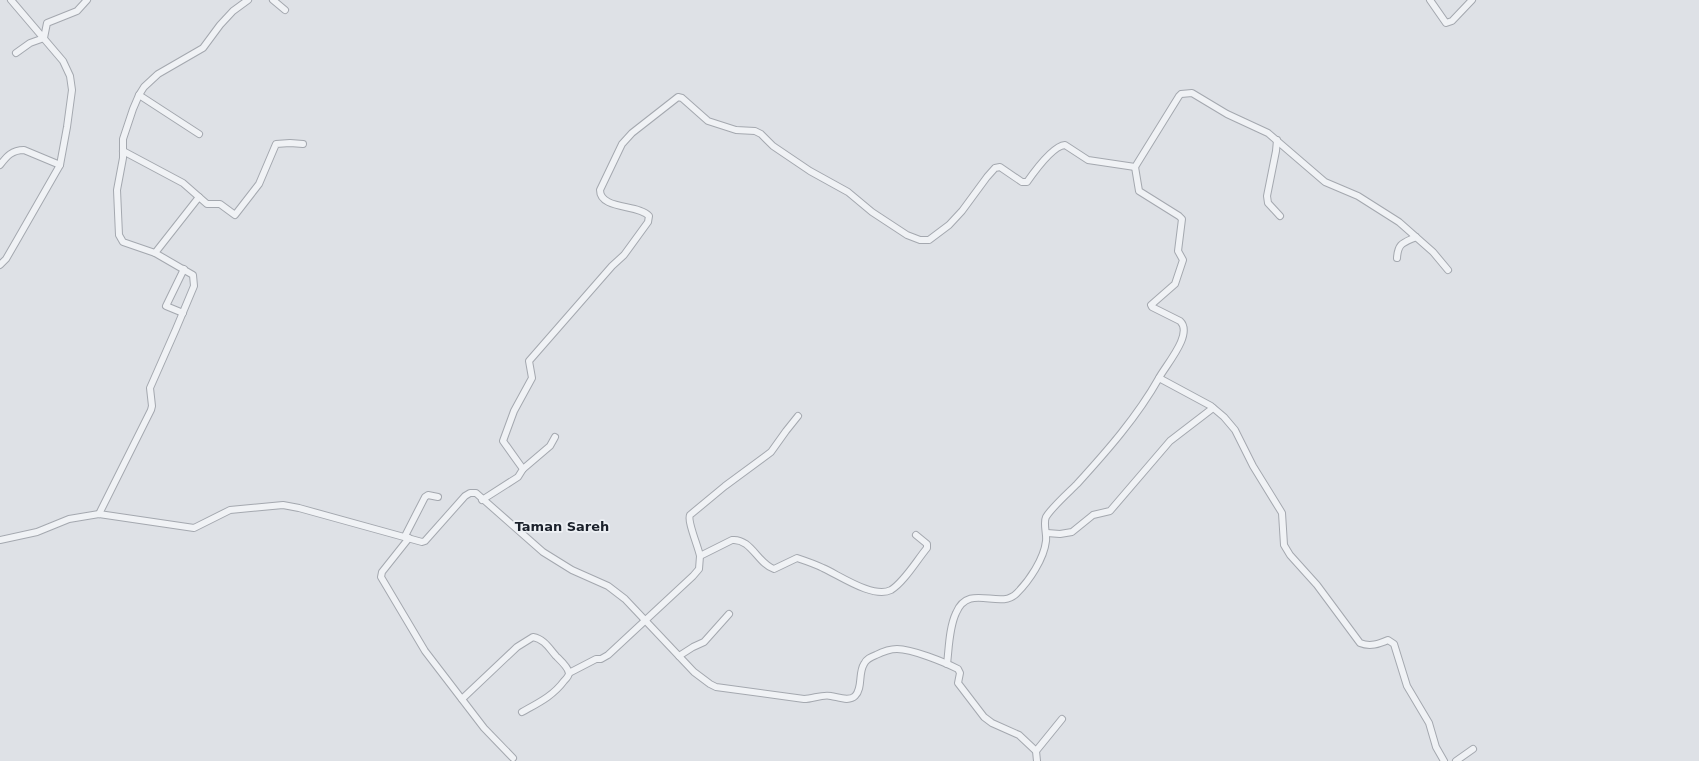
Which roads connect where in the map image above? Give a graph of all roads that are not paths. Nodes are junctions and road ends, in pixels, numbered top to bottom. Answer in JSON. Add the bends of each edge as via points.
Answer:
{"nodes":[{"id":1,"x":11,"y":0,"type":"edge"},
{"id":2,"x":88,"y":0,"type":"edge"},
{"id":3,"x":248,"y":0,"type":"edge"},
{"id":4,"x":273,"y":0,"type":"edge"},
{"id":5,"x":1430,"y":0,"type":"edge"},
{"id":6,"x":1472,"y":0,"type":"edge"},
{"id":7,"x":285,"y":10,"type":"dead end"},
{"id":8,"x":44,"y":38,"type":"junction"},
{"id":9,"x":16,"y":53,"type":"dead end"},
{"id":10,"x":139,"y":95,"type":"junction"},
{"id":11,"x":199,"y":134,"type":"dead end"},
{"id":12,"x":1277,"y":140,"type":"junction"},
{"id":13,"x":303,"y":144,"type":"dead end"},
{"id":14,"x":123,"y":151,"type":"junction"},
{"id":15,"x":0,"y":165,"type":"edge"},
{"id":16,"x":60,"y":165,"type":"junction"},
{"id":17,"x":1135,"y":167,"type":"junction"},
{"id":18,"x":199,"y":197,"type":"junction"},
{"id":19,"x":1280,"y":216,"type":"dead end"},
{"id":20,"x":1416,"y":237,"type":"junction"},
{"id":21,"x":155,"y":253,"type":"junction"},
{"id":22,"x":1396,"y":258,"type":"dead end"},
{"id":23,"x":0,"y":265,"type":"edge"},
{"id":24,"x":184,"y":269,"type":"junction"},
{"id":25,"x":1448,"y":270,"type":"dead end"},
{"id":26,"x":183,"y":313,"type":"junction"},
{"id":27,"x":1159,"y":378,"type":"junction"},
{"id":28,"x":1213,"y":408,"type":"junction"},
{"id":29,"x":798,"y":416,"type":"dead end"},
{"id":30,"x":555,"y":437,"type":"dead end"},
{"id":31,"x":523,"y":469,"type":"junction"},
{"id":32,"x":438,"y":497,"type":"dead end"},
{"id":33,"x":482,"y":500,"type":"junction"},
{"id":34,"x":99,"y":514,"type":"junction"},
{"id":35,"x":1047,"y":533,"type":"junction"},
{"id":36,"x":916,"y":535,"type":"dead end"},
{"id":37,"x":407,"y":537,"type":"junction"},
{"id":38,"x":0,"y":540,"type":"edge"},
{"id":39,"x":700,"y":556,"type":"junction"},
{"id":40,"x":729,"y":614,"type":"dead end"},
{"id":41,"x":646,"y":621,"type":"junction"},
{"id":42,"x":680,"y":656,"type":"junction"},
{"id":43,"x":947,"y":664,"type":"junction"},
{"id":44,"x":569,"y":672,"type":"junction"},
{"id":45,"x":462,"y":699,"type":"junction"},
{"id":46,"x":522,"y":712,"type":"dead end"},
{"id":47,"x":1062,"y":720,"type":"dead end"},
{"id":48,"x":1473,"y":749,"type":"dead end"},
{"id":49,"x":1036,"y":751,"type":"junction"},
{"id":50,"x":513,"y":758,"type":"dead end"},
{"id":51,"x":1037,"y":761,"type":"edge"},
{"id":52,"x":1444,"y":761,"type":"edge"},
{"id":53,"x":1456,"y":761,"type":"edge"}],
"edges":[{"from":1,"to":8,"type":"street"},
{"from":2,"to":8,"type":"street","via":[[77,11],[47,23]]},
{"from":3,"to":10,"type":"street","via":[[233,11],[203,48],[158,74]]},
{"from":4,"to":7,"type":"street"},
{"from":5,"to":6,"type":"street","via":[[1446,23],[1452,21]]},
{"from":8,"to":9,"type":"street","via":[[30,43]]},
{"from":8,"to":16,"type":"street","via":[[63,61],[70,76],[72,90]]},
{"from":10,"to":11,"type":"street"},
{"from":10,"to":14,"type":"street","via":[[123,139]]},
{"from":12,"to":17,"type":"street","via":[[1192,93],[1181,94]]},
{"from":12,"to":19,"type":"street","via":[[1267,196],[1268,203]]},
{"from":12,"to":20,"type":"street","via":[[1326,182],[1358,196],[1399,222]]},
{"from":13,"to":18,"type":"street","via":[[276,144],[259,184],[235,215],[220,204],[205,203]]},
{"from":14,"to":18,"type":"street","via":[[177,180]]},
{"from":14,"to":21,"type":"street","via":[[117,190],[119,235],[123,242]]},
{"from":15,"to":16,"type":"street","via":[[12,152],[24,150]]},
{"from":16,"to":23,"type":"street","via":[[6,259]]},
{"from":17,"to":27,"type":"street","via":[[1139,191],[1182,219],[1178,251],[1183,260],[1178,279],[1172,288],[1151,304],[1157,310],[1180,320],[1184,330],[1180,344]]},
{"from":17,"to":31,"type":"street","via":[[1088,160],[1065,146],[1054,150],[1026,182],[997,167],[949,225],[929,240],[920,240],[872,212],[848,192],[810,171],[773,146],[761,134],[755,131],[736,130],[708,121],[682,98],[676,98],[622,144],[600,190],[602,196],[616,205],[644,211],[649,216],[648,222],[624,255],[529,361],[532,378],[514,411],[503,441]]},
{"from":18,"to":21,"type":"street"},
{"from":20,"to":22,"type":"street","via":[[1400,245]]},
{"from":20,"to":25,"type":"street"},
{"from":21,"to":24,"type":"street"},
{"from":24,"to":26,"type":"street","via":[[193,275],[194,281]]},
{"from":24,"to":26,"type":"street","via":[[166,306]]},
{"from":26,"to":34,"type":"street","via":[[150,388],[151,410]]},
{"from":27,"to":28,"type":"street"},
{"from":27,"to":35,"type":"street","via":[[1147,399],[1124,428],[1046,517]]},
{"from":28,"to":35,"type":"street","via":[[1170,441],[1110,511],[1093,515],[1072,532]]},
{"from":28,"to":52,"type":"street","via":[[1235,430],[1253,466],[1282,513],[1284,544],[1290,555],[1317,585],[1360,643],[1378,645],[1388,640],[1394,644],[1407,686],[1429,723],[1436,747]]},
{"from":29,"to":39,"type":"street","via":[[771,452],[690,515],[689,521]]},
{"from":30,"to":31,"type":"street","via":[[550,446]]},
{"from":31,"to":33,"type":"street","via":[[518,477]]},
{"from":32,"to":37,"type":"street","via":[[428,495],[425,498]]},
{"from":33,"to":37,"type":"street","via":[[476,493],[467,494],[425,541]]},
{"from":33,"to":41,"type":"street","via":[[543,552],[572,570],[608,586]]},
{"from":34,"to":37,"type":"street","via":[[194,528],[230,510],[283,505]]},
{"from":34,"to":38,"type":"street","via":[[69,519],[37,532]]},
{"from":35,"to":43,"type":"street","via":[[1040,559],[1016,594],[1000,600],[978,597],[962,604],[953,621]]},
{"from":36,"to":39,"type":"street","via":[[927,544],[927,548],[890,590],[860,587],[797,558],[774,569],[768,567],[738,539]]},
{"from":37,"to":45,"type":"street","via":[[381,577],[425,651]]},
{"from":39,"to":41,"type":"street","via":[[698,571]]},
{"from":40,"to":42,"type":"street","via":[[704,642]]},
{"from":41,"to":42,"type":"street"},
{"from":41,"to":44,"type":"street","via":[[601,660],[596,659]]},
{"from":42,"to":43,"type":"street","via":[[694,672],[716,687],[811,699],[825,696],[853,698],[858,690],[864,663],[887,650],[910,652]]},
{"from":43,"to":49,"type":"street","via":[[959,670],[958,683],[981,714],[992,723],[1019,735]]},
{"from":44,"to":45,"type":"street","via":[[546,644],[533,637],[517,647]]},
{"from":44,"to":46,"type":"street","via":[[559,688],[546,699]]},
{"from":45,"to":50,"type":"street","via":[[484,728]]},
{"from":47,"to":49,"type":"street"},
{"from":48,"to":53,"type":"street"},
{"from":49,"to":51,"type":"street"}]}
